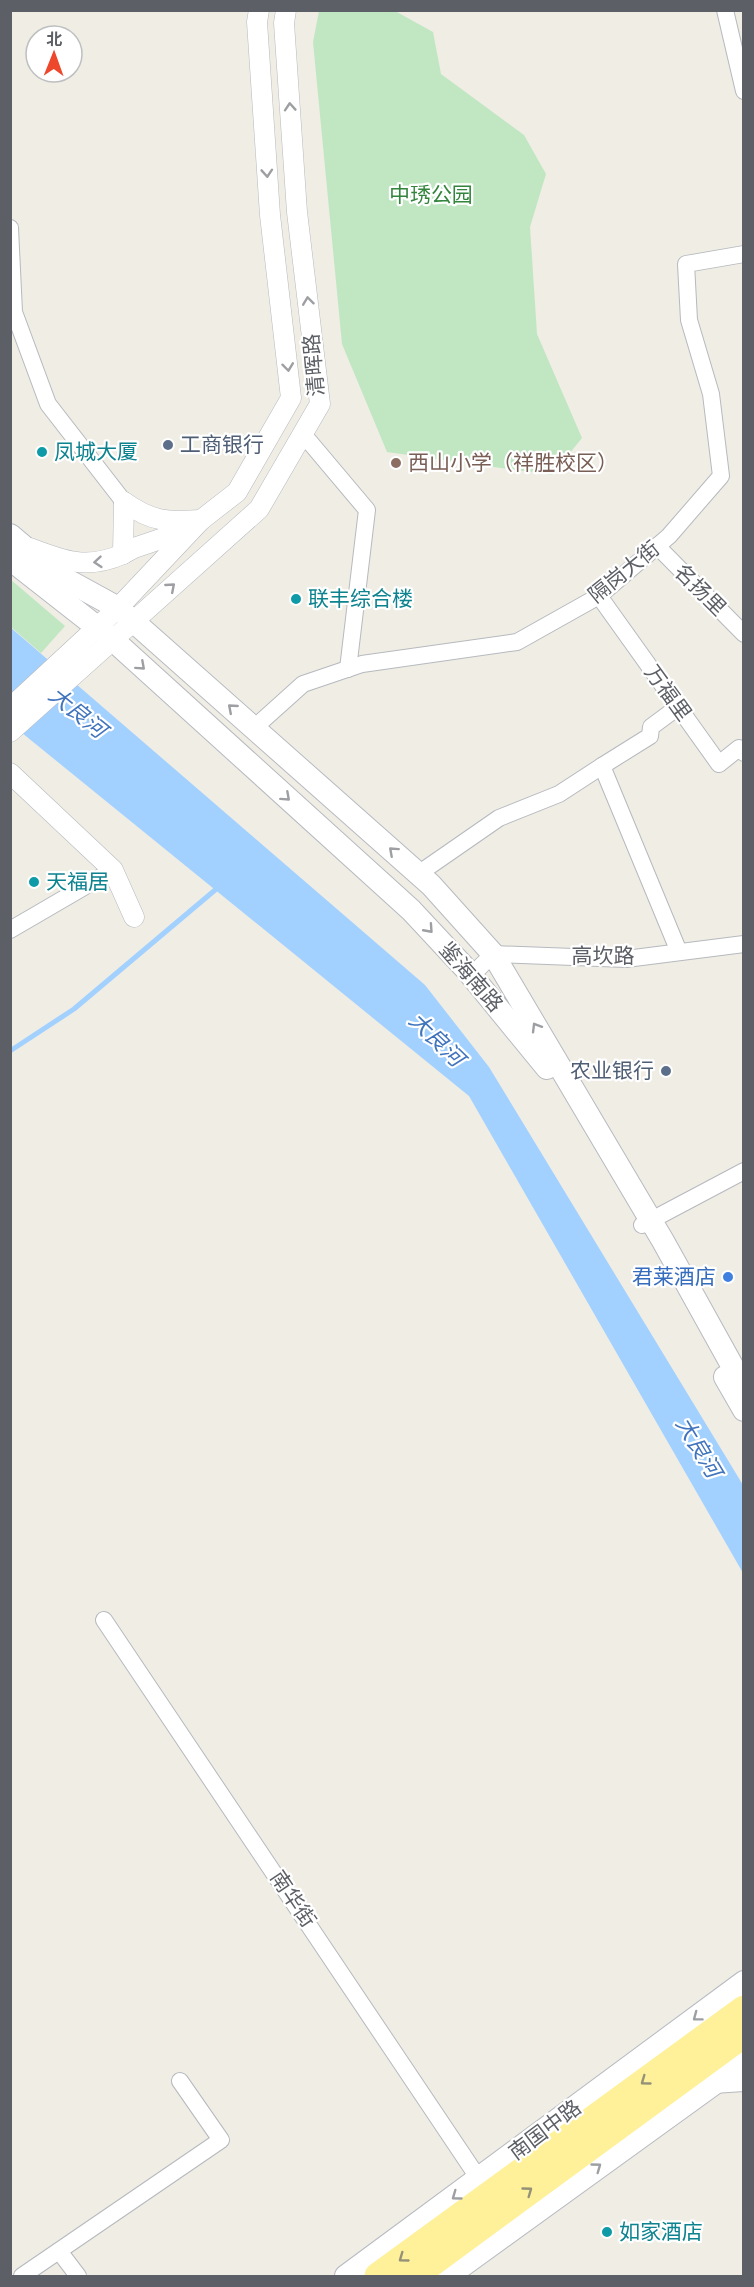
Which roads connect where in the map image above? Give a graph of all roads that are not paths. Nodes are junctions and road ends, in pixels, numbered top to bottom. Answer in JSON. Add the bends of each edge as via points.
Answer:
{"nodes":[{"id":1,"x":259,"y":10,"type":"edge"},
{"id":2,"x":286,"y":10,"type":"edge"},
{"id":3,"x":725,"y":10,"type":"edge"},
{"id":4,"x":739,"y":52,"type":"edge"},
{"id":5,"x":744,"y":91,"type":"edge"},
{"id":6,"x":10,"y":228,"type":"edge"},
{"id":7,"x":744,"y":254,"type":"edge"},
{"id":8,"x":15,"y":330,"type":"edge"},
{"id":9,"x":303,"y":434,"type":"junction"},
{"id":10,"x":124,"y":502,"type":"junction"},
{"id":11,"x":197,"y":524,"type":"junction"},
{"id":12,"x":15,"y":546,"type":"edge"},
{"id":13,"x":657,"y":546,"type":"junction"},
{"id":14,"x":123,"y":554,"type":"junction"},
{"id":15,"x":599,"y":596,"type":"junction"},
{"id":16,"x":125,"y":614,"type":"junction"},
{"id":17,"x":744,"y":634,"type":"edge"},
{"id":18,"x":98,"y":640,"type":"junction"},
{"id":19,"x":348,"y":669,"type":"junction"},
{"id":20,"x":678,"y":707,"type":"junction"},
{"id":21,"x":10,"y":708,"type":"edge"},
{"id":22,"x":254,"y":728,"type":"junction"},
{"id":23,"x":10,"y":732,"type":"edge"},
{"id":24,"x":744,"y":753,"type":"edge"},
{"id":25,"x":602,"y":766,"type":"junction"},
{"id":26,"x":10,"y":773,"type":"edge"},
{"id":27,"x":112,"y":870,"type":"junction"},
{"id":28,"x":421,"y":872,"type":"dead end"},
{"id":29,"x":134,"y":917,"type":"dead end"},
{"id":30,"x":10,"y":930,"type":"edge"},
{"id":31,"x":744,"y":944,"type":"edge"},
{"id":32,"x":679,"y":952,"type":"junction"},
{"id":33,"x":493,"y":954,"type":"junction"},
{"id":34,"x":471,"y":976,"type":"junction"},
{"id":35,"x":744,"y":1171,"type":"edge"},
{"id":36,"x":646,"y":1223,"type":"junction"},
{"id":37,"x":744,"y":1387,"type":"edge"},
{"id":38,"x":744,"y":1410,"type":"edge"},
{"id":39,"x":104,"y":1620,"type":"dead end"},
{"id":40,"x":744,"y":1982,"type":"edge"},
{"id":41,"x":744,"y":2010,"type":"edge"},
{"id":42,"x":744,"y":2034,"type":"edge"},
{"id":43,"x":744,"y":2061,"type":"edge"},
{"id":44,"x":180,"y":2081,"type":"dead end"},
{"id":45,"x":744,"y":2083,"type":"edge"},
{"id":46,"x":709,"y":2085,"type":"junction"},
{"id":47,"x":479,"y":2179,"type":"junction"},
{"id":48,"x":59,"y":2251,"type":"junction"},
{"id":49,"x":22,"y":2277,"type":"edge"},
{"id":50,"x":78,"y":2277,"type":"edge"},
{"id":51,"x":346,"y":2277,"type":"edge"},
{"id":52,"x":378,"y":2277,"type":"edge"},
{"id":53,"x":414,"y":2277,"type":"edge"},
{"id":54,"x":448,"y":2277,"type":"edge"}],
"edges":[{"from":1,"to":11,"type":"street","name":"清晖路","one_way":true,"via":[[256,22],[270,215],[291,398],[237,492]]},
{"from":9,"to":2,"type":"street","name":"清晖路","one_way":true,"via":[[320,404],[297,212]]},
{"from":3,"to":4,"type":"street"},
{"from":4,"to":5,"type":"street"},
{"from":6,"to":8,"type":"street"},
{"from":7,"to":13,"type":"street","name":"隔岗大街","via":[[686,264],[689,320],[711,393],[722,476]]},
{"from":8,"to":10,"type":"street","via":[[48,404]]},
{"from":16,"to":9,"type":"street","name":"清晖路","one_way":true,"via":[[259,509]]},
{"from":9,"to":19,"type":"street","via":[[367,510]]},
{"from":10,"to":11,"type":"street","via":[[156,520]]},
{"from":10,"to":14,"type":"street"},
{"from":11,"to":14,"type":"street"},
{"from":11,"to":16,"type":"street","name":"清晖路"},
{"from":14,"to":12,"type":"street","one_way":true,"via":[[102,563],[68,562]]},
{"from":12,"to":16,"type":"main road","name":"鉴海南路"},
{"from":12,"to":18,"type":"main road","name":"鉴海南路"},
{"from":13,"to":15,"type":"street","name":"隔岗大街"},
{"from":13,"to":17,"type":"street","name":"名扬里"},
{"from":15,"to":19,"type":"street","name":"隔岗大街","via":[[517,642]]},
{"from":15,"to":20,"type":"street","name":"万福里"},
{"from":16,"to":18,"type":"street","name":"清晖路"},
{"from":22,"to":16,"type":"main road","name":"鉴海南路","one_way":true},
{"from":18,"to":21,"type":"street"},
{"from":18,"to":23,"type":"street"},
{"from":18,"to":34,"type":"main road","name":"鉴海南路","one_way":true,"via":[[411,910]]},
{"from":19,"to":22,"type":"street","name":"隔岗大街","via":[[303,684]]},
{"from":20,"to":24,"type":"street","name":"万福里","via":[[719,764],[739,748]]},
{"from":20,"to":25,"type":"street","via":[[651,727],[650,736]]},
{"from":33,"to":22,"type":"main road","name":"鉴海南路","one_way":true,"via":[[431,885]]},
{"from":25,"to":28,"type":"street","via":[[559,794],[499,818]]},
{"from":25,"to":32,"type":"street"},
{"from":26,"to":27,"type":"street"},
{"from":27,"to":29,"type":"street"},
{"from":27,"to":30,"type":"street"},
{"from":31,"to":32,"type":"street","name":"高坎路"},
{"from":32,"to":33,"type":"street","name":"高坎路","via":[[626,959]]},
{"from":33,"to":34,"type":"street"},
{"from":36,"to":33,"type":"main road","name":"鉴海南路","one_way":true},
{"from":34,"to":36,"type":"main road","name":"鉴海南路","via":[[549,1070]]},
{"from":35,"to":36,"type":"street"},
{"from":36,"to":37,"type":"main road","name":"鉴海南路"},
{"from":36,"to":38,"type":"main road","name":"鉴海南路"},
{"from":39,"to":47,"type":"street","name":"南华街","via":[[477,2170]]},
{"from":40,"to":47,"type":"main road","name":"南国中路","one_way":true},
{"from":41,"to":52,"type":"highway","name":"南国中路","one_way":true},
{"from":53,"to":42,"type":"highway","name":"南国中路","one_way":true},
{"from":43,"to":46,"type":"main road"},
{"from":44,"to":48,"type":"street","via":[[221,2140]]},
{"from":45,"to":46,"type":"street"},
{"from":54,"to":46,"type":"main road","one_way":true},
{"from":47,"to":51,"type":"main road","name":"南国中路","one_way":true},
{"from":48,"to":49,"type":"street"},
{"from":48,"to":50,"type":"street"}]}
